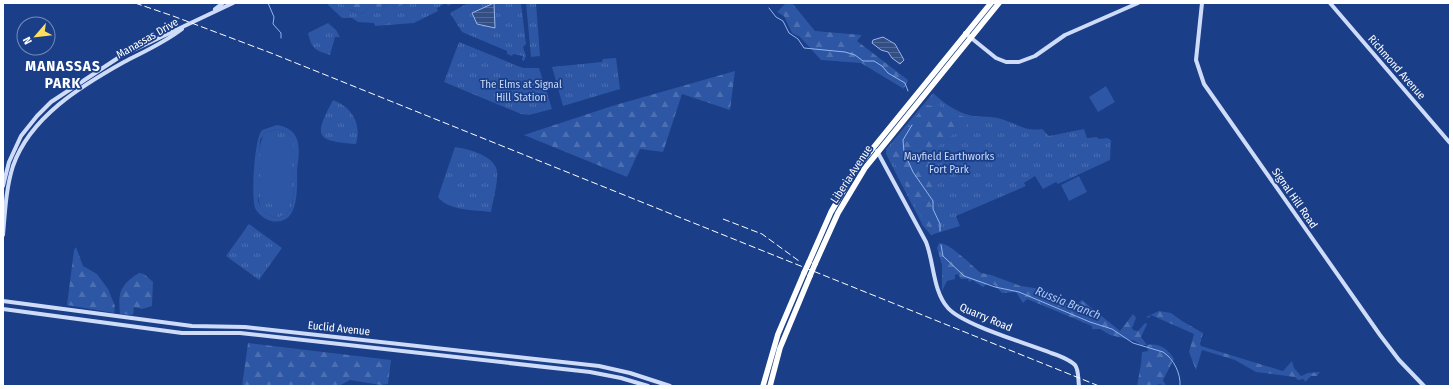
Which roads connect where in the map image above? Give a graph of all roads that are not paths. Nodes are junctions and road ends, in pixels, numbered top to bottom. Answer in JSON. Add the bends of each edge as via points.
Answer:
{"nodes":[{"id":1,"x":223,"y":3,"type":"edge"},
{"id":2,"x":233,"y":3,"type":"edge"},
{"id":3,"x":991,"y":3,"type":"edge"},
{"id":4,"x":999,"y":3,"type":"edge"},
{"id":5,"x":1138,"y":3,"type":"edge"},
{"id":6,"x":1202,"y":3,"type":"edge"},
{"id":7,"x":1330,"y":3,"type":"edge"},
{"id":8,"x":211,"y":12,"type":"junction"},
{"id":9,"x":187,"y":26,"type":"junction"},
{"id":10,"x":965,"y":34,"type":"junction"},
{"id":11,"x":970,"y":38,"type":"junction"},
{"id":12,"x":37,"y":116,"type":"junction"},
{"id":13,"x":30,"y":134,"type":"junction"},
{"id":14,"x":1450,"y":143,"type":"edge"},
{"id":15,"x":873,"y":146,"type":"junction"},
{"id":16,"x":877,"y":152,"type":"junction"},
{"id":17,"x":3,"y":186,"type":"edge"},
{"id":18,"x":3,"y":235,"type":"edge"},
{"id":19,"x":3,"y":301,"type":"edge"},
{"id":20,"x":3,"y":308,"type":"edge"},
{"id":21,"x":648,"y":386,"type":"edge"},
{"id":22,"x":670,"y":386,"type":"edge"},
{"id":23,"x":763,"y":386,"type":"edge"},
{"id":24,"x":770,"y":386,"type":"edge"},
{"id":25,"x":1079,"y":386,"type":"edge"},
{"id":26,"x":1424,"y":386,"type":"edge"}],
"edges":[{"from":1,"to":8,"type":"main road","name":"Manassas Drive"},
{"from":2,"to":8,"type":"main road","name":"Manassas Drive"},
{"from":3,"to":10,"type":"highway","name":"Liberia Avenue"},
{"from":4,"to":11,"type":"highway","name":"Liberia Avenue"},
{"from":5,"to":11,"type":"main road","via":[[1064,35],[1035,56],[1021,62],[1006,62],[996,58]]},
{"from":6,"to":26,"type":"main road","name":"Signal Hill Road","via":[[1196,60],[1204,84],[1380,335]]},
{"from":7,"to":14,"type":"main road","name":"Richmond Avenue"},
{"from":8,"to":9,"type":"main road","name":"Manassas Drive"},
{"from":9,"to":12,"type":"main road","name":"Manassas Drive","via":[[114,60],[61,95]]},
{"from":9,"to":13,"type":"main road","name":"Manassas Drive","via":[[113,68],[63,102]]},
{"from":10,"to":11,"type":"main road"},
{"from":10,"to":15,"type":"highway","name":"Liberia Avenue"},
{"from":11,"to":16,"type":"highway","name":"Liberia Avenue"},
{"from":12,"to":13,"type":"main road","via":[[38,119]]},
{"from":12,"to":17,"type":"main road","name":"Manassas Drive","via":[[21,136],[12,153]]},
{"from":13,"to":18,"type":"main road","name":"Manassas Drive","via":[[10,176]]},
{"from":15,"to":16,"type":"main road","name":"Quarry Road"},
{"from":15,"to":23,"type":"highway","name":"Liberia Avenue","bridge":true,"via":[[840,196],[809,262],[778,334]]},
{"from":16,"to":24,"type":"highway","name":"Liberia Avenue","bridge":true,"via":[[847,197],[815,264],[780,348]]},
{"from":16,"to":25,"type":"main road","name":"Quarry Road","via":[[926,242],[939,292],[947,307],[971,322],[1073,363],[1078,371]]},
{"from":19,"to":22,"type":"main road","name":"Euclid Avenue","via":[[192,326],[246,327],[600,366]]},
{"from":20,"to":21,"type":"main road","name":"Euclid Avenue","via":[[182,333],[245,333],[590,372]]}]}
